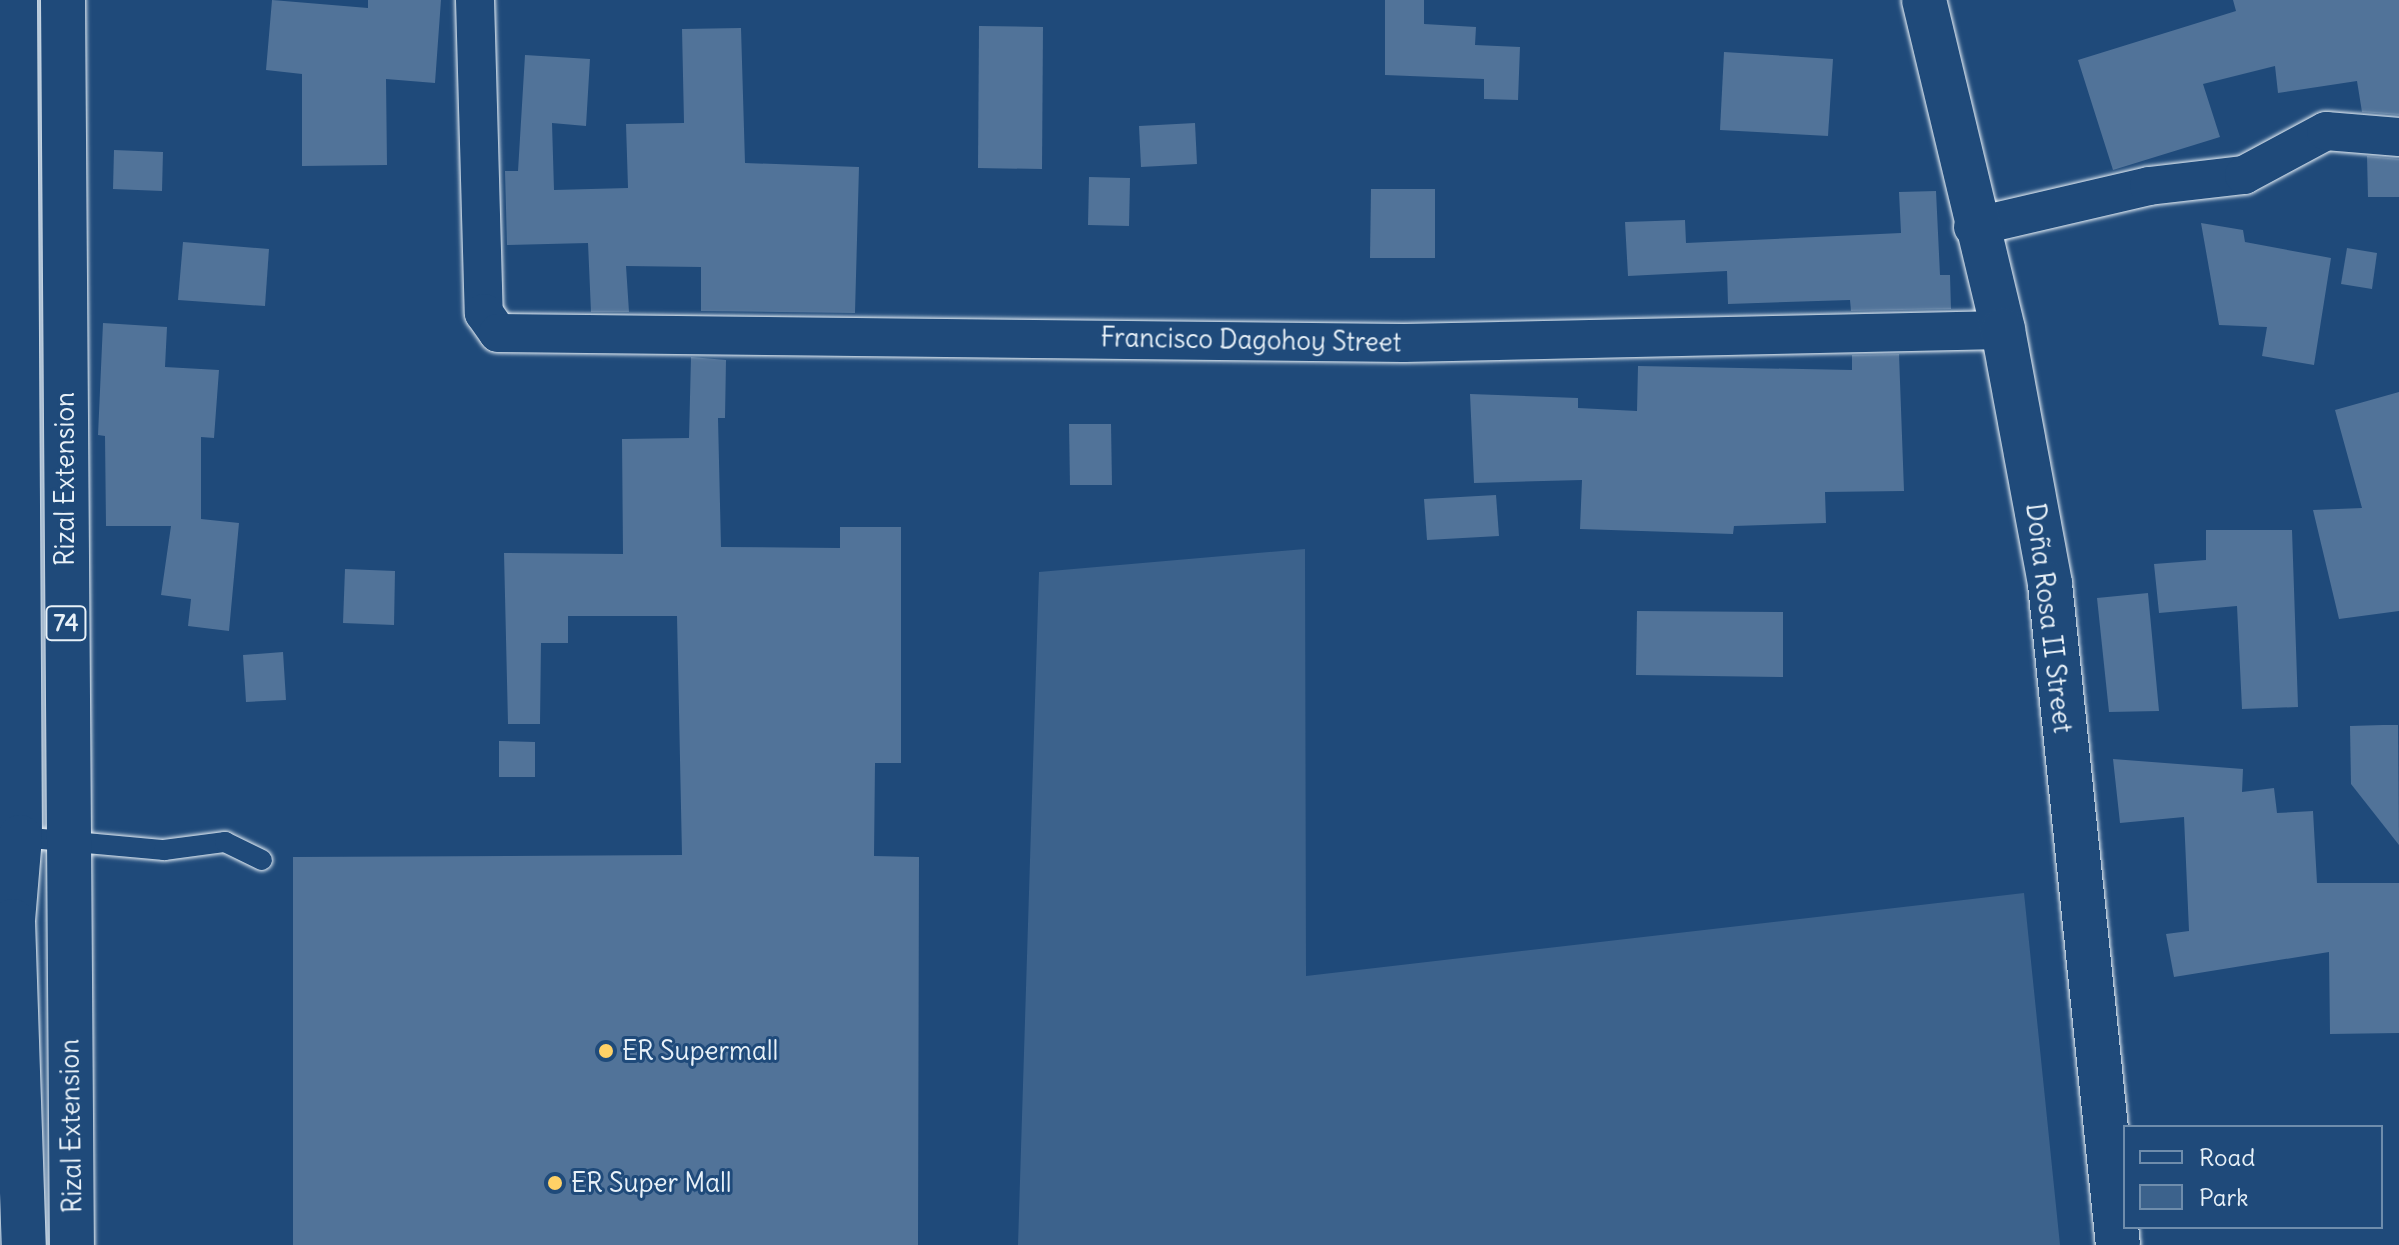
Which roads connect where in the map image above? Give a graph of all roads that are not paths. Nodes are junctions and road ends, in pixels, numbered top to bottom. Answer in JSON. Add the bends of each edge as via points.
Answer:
{"nodes":[{"id":1,"x":15,"y":0,"type":"edge"},
{"id":2,"x":63,"y":0,"type":"edge"},
{"id":3,"x":475,"y":0,"type":"edge"},
{"id":4,"x":1924,"y":0,"type":"edge"},
{"id":5,"x":2399,"y":137,"type":"edge"},
{"id":6,"x":1973,"y":227,"type":"junction"},
{"id":7,"x":15,"y":268,"type":"junction"},
{"id":8,"x":64,"y":271,"type":"junction"},
{"id":9,"x":8,"y":323,"type":"edge"},
{"id":10,"x":64,"y":329,"type":"junction"},
{"id":11,"x":2003,"y":330,"type":"junction"},
{"id":12,"x":20,"y":837,"type":"junction"},
{"id":13,"x":68,"y":841,"type":"junction"},
{"id":14,"x":262,"y":860,"type":"dead end"},
{"id":15,"x":6,"y":921,"type":"edge"},
{"id":16,"x":24,"y":1245,"type":"edge"},
{"id":17,"x":72,"y":1245,"type":"edge"},
{"id":18,"x":2118,"y":1245,"type":"edge"}],
"edges":[{"from":1,"to":7,"type":"main road","name":"Rizal Extension","number":"74"},
{"from":2,"to":8,"type":"main road","name":"Rizal Extension","number":"74"},
{"from":3,"to":11,"type":"street","name":"Francisco Dagohoy Street","via":[[484,313],[498,333],[1404,343]]},
{"from":4,"to":6,"type":"main road","name":"Doña Rosa II Street"},
{"from":5,"to":6,"type":"street","via":[[2326,131],[2244,175],[2149,186]]},
{"from":6,"to":11,"type":"main road","name":"Doña Rosa II Street"},
{"from":7,"to":8,"type":"lane"},
{"from":7,"to":9,"type":"main road","name":"Rizal Extension","number":"74"},
{"from":8,"to":10,"type":"main road","name":"Rizal Extension","number":"74"},
{"from":9,"to":10,"type":"lane"},
{"from":9,"to":12,"type":"main road","name":"Rizal Extension","number":"74"},
{"from":10,"to":13,"type":"main road","name":"Rizal Extension","number":"74"},
{"from":11,"to":18,"type":"main road","name":"Doña Rosa II Street","via":[[2050,584]]},
{"from":12,"to":13,"type":"lane"},
{"from":12,"to":15,"type":"main road","name":"Rizal Extension","number":"74"},
{"from":13,"to":14,"type":"lane","via":[[164,850],[225,842]]},
{"from":13,"to":17,"type":"main road","name":"Rizal Extension","number":"74"},
{"from":15,"to":16,"type":"main road","name":"Rizal Extension","number":"74"}]}
